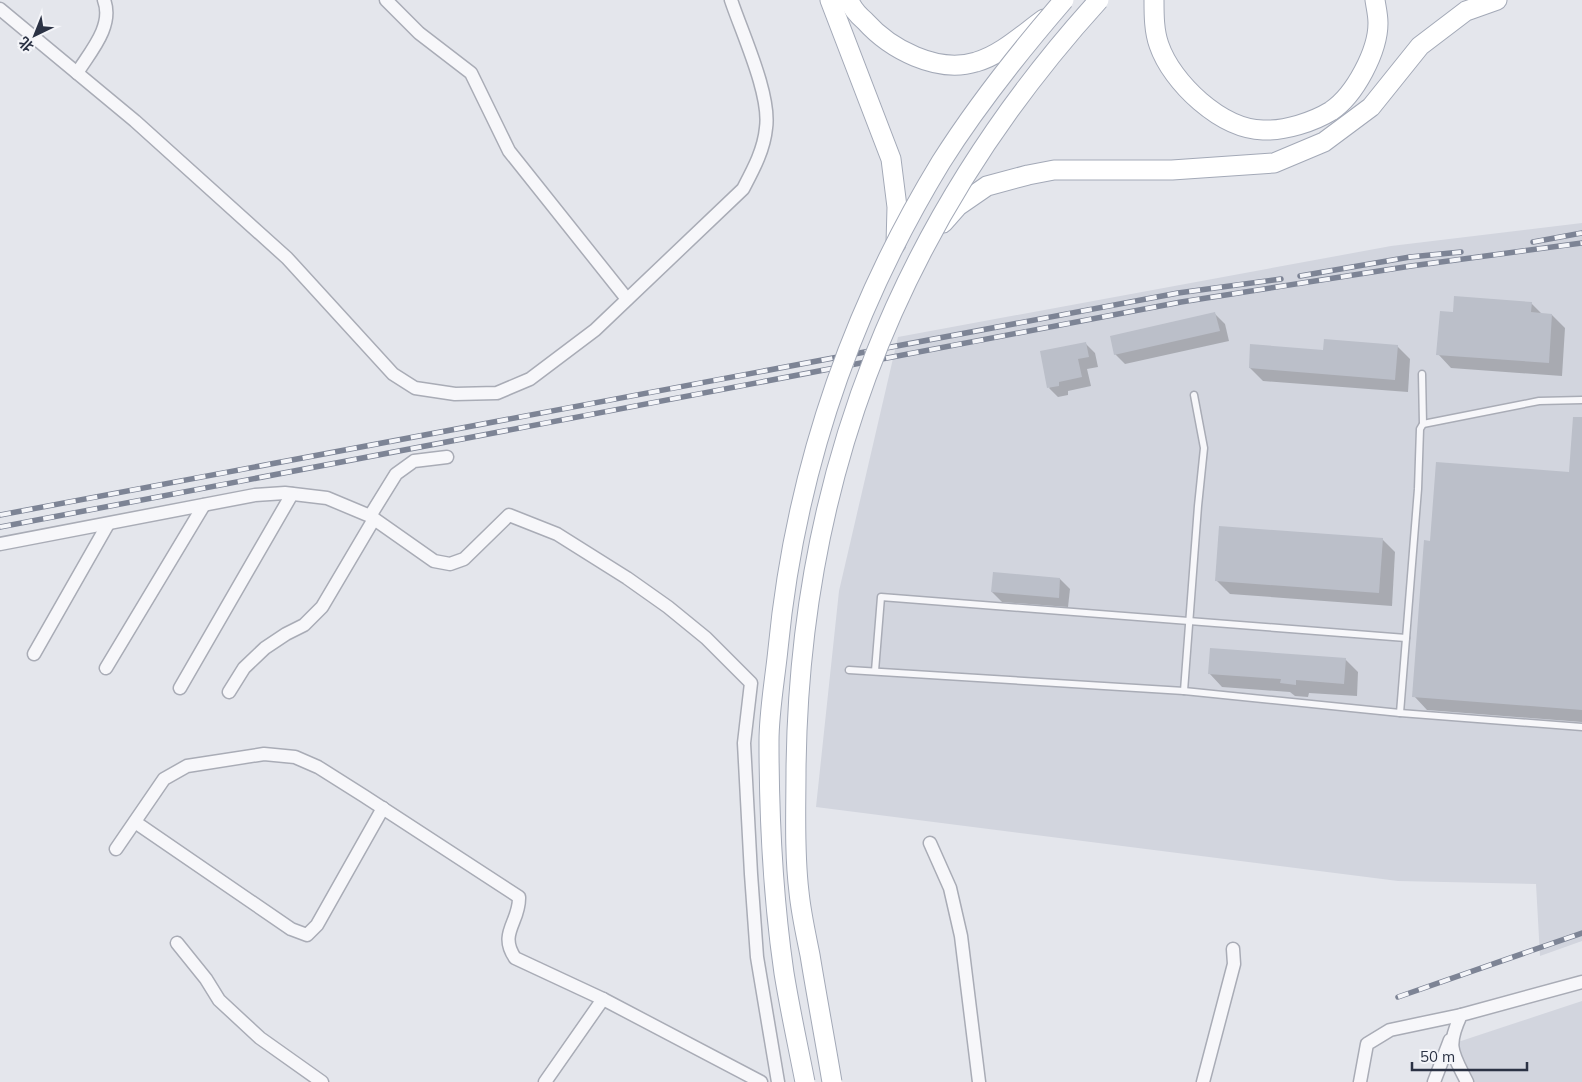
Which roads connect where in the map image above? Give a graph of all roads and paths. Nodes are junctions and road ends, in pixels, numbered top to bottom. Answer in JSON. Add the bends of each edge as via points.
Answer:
{"nodes":[{"id":1,"x":104,"y":0,"type":"edge"},
{"id":2,"x":386,"y":0,"type":"edge"},
{"id":3,"x":731,"y":0,"type":"edge"},
{"id":4,"x":830,"y":0,"type":"edge"},
{"id":5,"x":849,"y":0,"type":"edge"},
{"id":6,"x":1099,"y":0,"type":"edge"},
{"id":7,"x":1154,"y":0,"type":"edge"},
{"id":8,"x":1375,"y":0,"type":"edge"},
{"id":9,"x":1497,"y":0,"type":"edge"},
{"id":10,"x":1060,"y":4,"type":"edge"},
{"id":11,"x":0,"y":9,"type":"edge"},
{"id":12,"x":77,"y":73,"type":"junction"},
{"id":13,"x":929,"y":239,"type":"junction"},
{"id":14,"x":896,"y":244,"type":"junction"},
{"id":15,"x":627,"y":299,"type":"junction"},
{"id":16,"x":1422,"y":374,"type":"dead end"},
{"id":17,"x":1194,"y":395,"type":"dead end"},
{"id":18,"x":1582,"y":400,"type":"edge"},
{"id":19,"x":1423,"y":424,"type":"junction"},
{"id":20,"x":447,"y":457,"type":"dead end"},
{"id":21,"x":292,"y":494,"type":"junction"},
{"id":22,"x":204,"y":505,"type":"junction"},
{"id":23,"x":372,"y":517,"type":"junction"},
{"id":24,"x":108,"y":524,"type":"junction"},
{"id":25,"x":0,"y":544,"type":"edge"},
{"id":26,"x":1189,"y":621,"type":"junction"},
{"id":27,"x":1406,"y":638,"type":"junction"},
{"id":28,"x":34,"y":654,"type":"dead end"},
{"id":29,"x":106,"y":668,"type":"dead end"},
{"id":30,"x":849,"y":670,"type":"dead end"},
{"id":31,"x":875,"y":672,"type":"junction"},
{"id":32,"x":180,"y":688,"type":"dead end"},
{"id":33,"x":1184,"y":691,"type":"junction"},
{"id":34,"x":230,"y":692,"type":"dead end"},
{"id":35,"x":1400,"y":713,"type":"junction"},
{"id":36,"x":1582,"y":727,"type":"edge"},
{"id":37,"x":383,"y":808,"type":"junction"},
{"id":38,"x":135,"y":822,"type":"junction"},
{"id":39,"x":930,"y":843,"type":"dead end"},
{"id":40,"x":116,"y":849,"type":"dead end"},
{"id":41,"x":177,"y":943,"type":"dead end"},
{"id":42,"x":1233,"y":949,"type":"dead end"},
{"id":43,"x":1582,"y":982,"type":"edge"},
{"id":44,"x":603,"y":999,"type":"junction"},
{"id":45,"x":1461,"y":1015,"type":"junction"},
{"id":46,"x":1452,"y":1034,"type":"junction"},
{"id":47,"x":322,"y":1082,"type":"edge"},
{"id":48,"x":545,"y":1082,"type":"edge"},
{"id":49,"x":761,"y":1082,"type":"edge"},
{"id":50,"x":778,"y":1082,"type":"edge"},
{"id":51,"x":805,"y":1082,"type":"edge"},
{"id":52,"x":832,"y":1082,"type":"edge"},
{"id":53,"x":979,"y":1082,"type":"edge"},
{"id":54,"x":1203,"y":1082,"type":"edge"},
{"id":55,"x":1360,"y":1082,"type":"edge"},
{"id":56,"x":1434,"y":1082,"type":"edge"},
{"id":57,"x":1467,"y":1082,"type":"edge"}],
"edges":[{"from":1,"to":12,"type":"street","via":[[107,8],[105,27]]},
{"from":2,"to":15,"type":"street","via":[[419,33],[471,73],[509,151]]},
{"from":3,"to":15,"type":"street","via":[[764,99],[766,128],[757,161],[743,189]]},
{"from":4,"to":14,"type":"main road","via":[[891,159],[897,207]]},
{"from":5,"to":10,"type":"main road","bridge":true,"via":[[875,33],[902,52],[940,64],[975,63],[1001,51]]},
{"from":6,"to":13,"type":"main road","bridge":true,"via":[[1076,24],[990,135],[960,181]]},
{"from":7,"to":8,"type":"main road","via":[[1159,45],[1185,89],[1230,122],[1262,130],[1296,126],[1332,110],[1354,88],[1372,52],[1378,23]]},
{"from":9,"to":13,"type":"main road","bridge":true,"via":[[1466,11],[1420,46],[1371,107],[1324,142],[1274,164],[1182,170],[1054,170],[1028,174],[987,186],[958,206]]},
{"from":10,"to":14,"type":"main road","bridge":true,"via":[[972,117],[942,162]]},
{"from":11,"to":12,"type":"street"},
{"from":12,"to":15,"type":"street","via":[[288,258],[393,374],[415,388],[455,394],[497,393],[530,379],[594,330]]},
{"from":13,"to":52,"type":"main road","bridge":true,"via":[[884,329],[854,406],[825,516],[804,628],[797,729],[799,894]]},
{"from":14,"to":51,"type":"main road","bridge":true,"via":[[859,323],[812,452],[782,600],[769,738],[771,838],[784,973]]},
{"from":16,"to":19,"type":"lane"},
{"from":17,"to":26,"type":"lane","via":[[1204,448]]},
{"from":18,"to":19,"type":"lane","via":[[1539,401]]},
{"from":19,"to":27,"type":"lane","via":[[1420,429]]},
{"from":20,"to":23,"type":"street","via":[[414,461],[396,474]]},
{"from":21,"to":22,"type":"street","via":[[255,496]]},
{"from":21,"to":23,"type":"street","via":[[327,498]]},
{"from":21,"to":32,"type":"street"},
{"from":22,"to":24,"type":"street"},
{"from":22,"to":29,"type":"street"},
{"from":23,"to":34,"type":"street","via":[[322,607],[304,625],[265,648],[244,668]]},
{"from":23,"to":50,"type":"street","via":[[434,561],[450,564],[464,559],[508,515],[557,534],[668,607],[706,638],[751,683],[744,744],[751,874],[757,957]]},
{"from":24,"to":25,"type":"street"},
{"from":24,"to":28,"type":"street"},
{"from":26,"to":27,"type":"lane"},
{"from":26,"to":31,"type":"lane","via":[[881,597]]},
{"from":26,"to":33,"type":"lane"},
{"from":27,"to":35,"type":"lane"},
{"from":30,"to":31,"type":"lane"},
{"from":31,"to":33,"type":"lane"},
{"from":33,"to":35,"type":"lane"},
{"from":35,"to":36,"type":"lane"},
{"from":37,"to":38,"type":"street","via":[[318,767],[295,757],[264,754],[187,766],[164,779]]},
{"from":37,"to":38,"type":"street","via":[[317,926],[308,935],[291,929]]},
{"from":37,"to":44,"type":"street","via":[[519,897],[519,907],[508,933],[508,948],[515,958]]},
{"from":38,"to":40,"type":"street"},
{"from":39,"to":53,"type":"street","via":[[950,888],[961,936]]},
{"from":41,"to":47,"type":"street","via":[[219,1000],[260,1038]]},
{"from":42,"to":54,"type":"street","via":[[1234,964]]},
{"from":43,"to":45,"type":"street"},
{"from":44,"to":48,"type":"street"},
{"from":44,"to":49,"type":"street"},
{"from":45,"to":46,"type":"street"},
{"from":45,"to":55,"type":"street","via":[[1390,1030],[1367,1044]]},
{"from":46,"to":56,"type":"street"},
{"from":46,"to":57,"type":"street","via":[[1452,1052]]}]}
